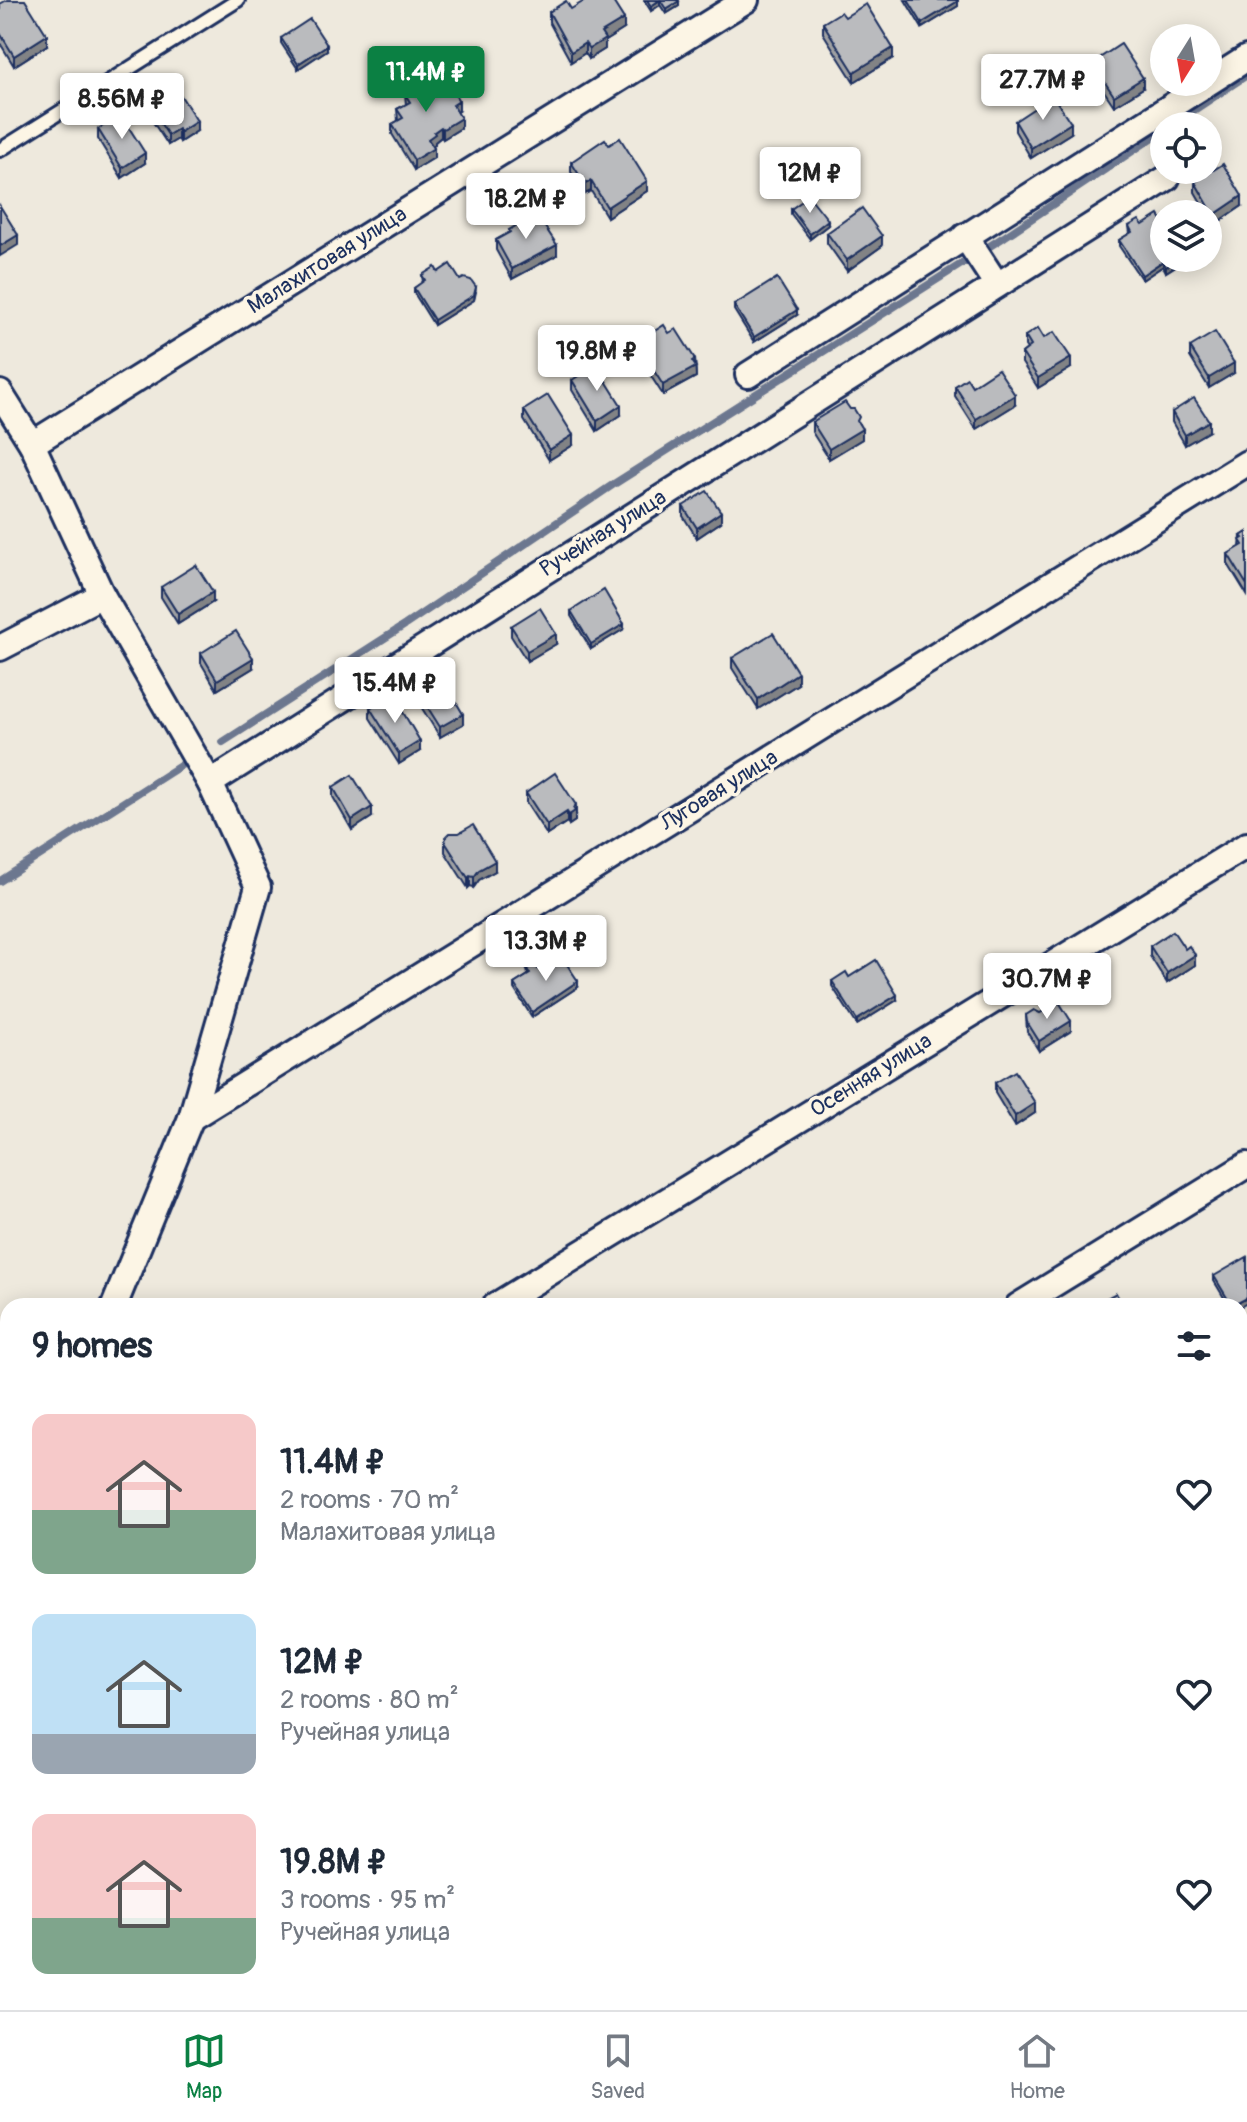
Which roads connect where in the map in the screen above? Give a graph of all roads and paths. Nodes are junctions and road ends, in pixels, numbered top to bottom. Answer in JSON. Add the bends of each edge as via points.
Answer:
{"nodes":[{"id":1,"x":238,"y":0,"type":"edge"},
{"id":2,"x":746,"y":0,"type":"edge"},
{"id":3,"x":1247,"y":58,"type":"edge"},
{"id":4,"x":0,"y":150,"type":"edge"},
{"id":5,"x":1157,"y":184,"type":"edge"},
{"id":6,"x":965,"y":236,"type":"junction"},
{"id":7,"x":997,"y":285,"type":"junction"},
{"id":8,"x":748,"y":375,"type":"dead end"},
{"id":9,"x":0,"y":393,"type":"edge"},
{"id":10,"x":32,"y":444,"type":"junction"},
{"id":11,"x":1247,"y":463,"type":"edge"},
{"id":12,"x":102,"y":595,"type":"junction"},
{"id":13,"x":0,"y":648,"type":"edge"},
{"id":14,"x":210,"y":783,"type":"junction"},
{"id":15,"x":1247,"y":845,"type":"edge"},
{"id":16,"x":191,"y":1118,"type":"junction"},
{"id":17,"x":1247,"y":1165,"type":"edge"},
{"id":18,"x":117,"y":1298,"type":"edge"},
{"id":19,"x":508,"y":1298,"type":"edge"},
{"id":20,"x":1031,"y":1298,"type":"edge"}],
"edges":[{"from":1,"to":4,"type":"lane"},
{"from":2,"to":10,"type":"street","name":"Малахитовая улица"},
{"from":3,"to":6,"type":"street"},
{"from":5,"to":7,"type":"street","name":"Ручейная улица"},
{"from":6,"to":7,"type":"street"},
{"from":6,"to":8,"type":"street"},
{"from":7,"to":14,"type":"street","name":"Ручейная улица"},
{"from":9,"to":10,"type":"street"},
{"from":10,"to":12,"type":"street"},
{"from":11,"to":16,"type":"street","name":"Луговая улица"},
{"from":12,"to":13,"type":"street"},
{"from":12,"to":14,"type":"street"},
{"from":14,"to":16,"type":"street","via":[[258,887]]},
{"from":15,"to":19,"type":"street","name":"Осенняя улица"},
{"from":16,"to":18,"type":"street"},
{"from":17,"to":20,"type":"street"}]}
